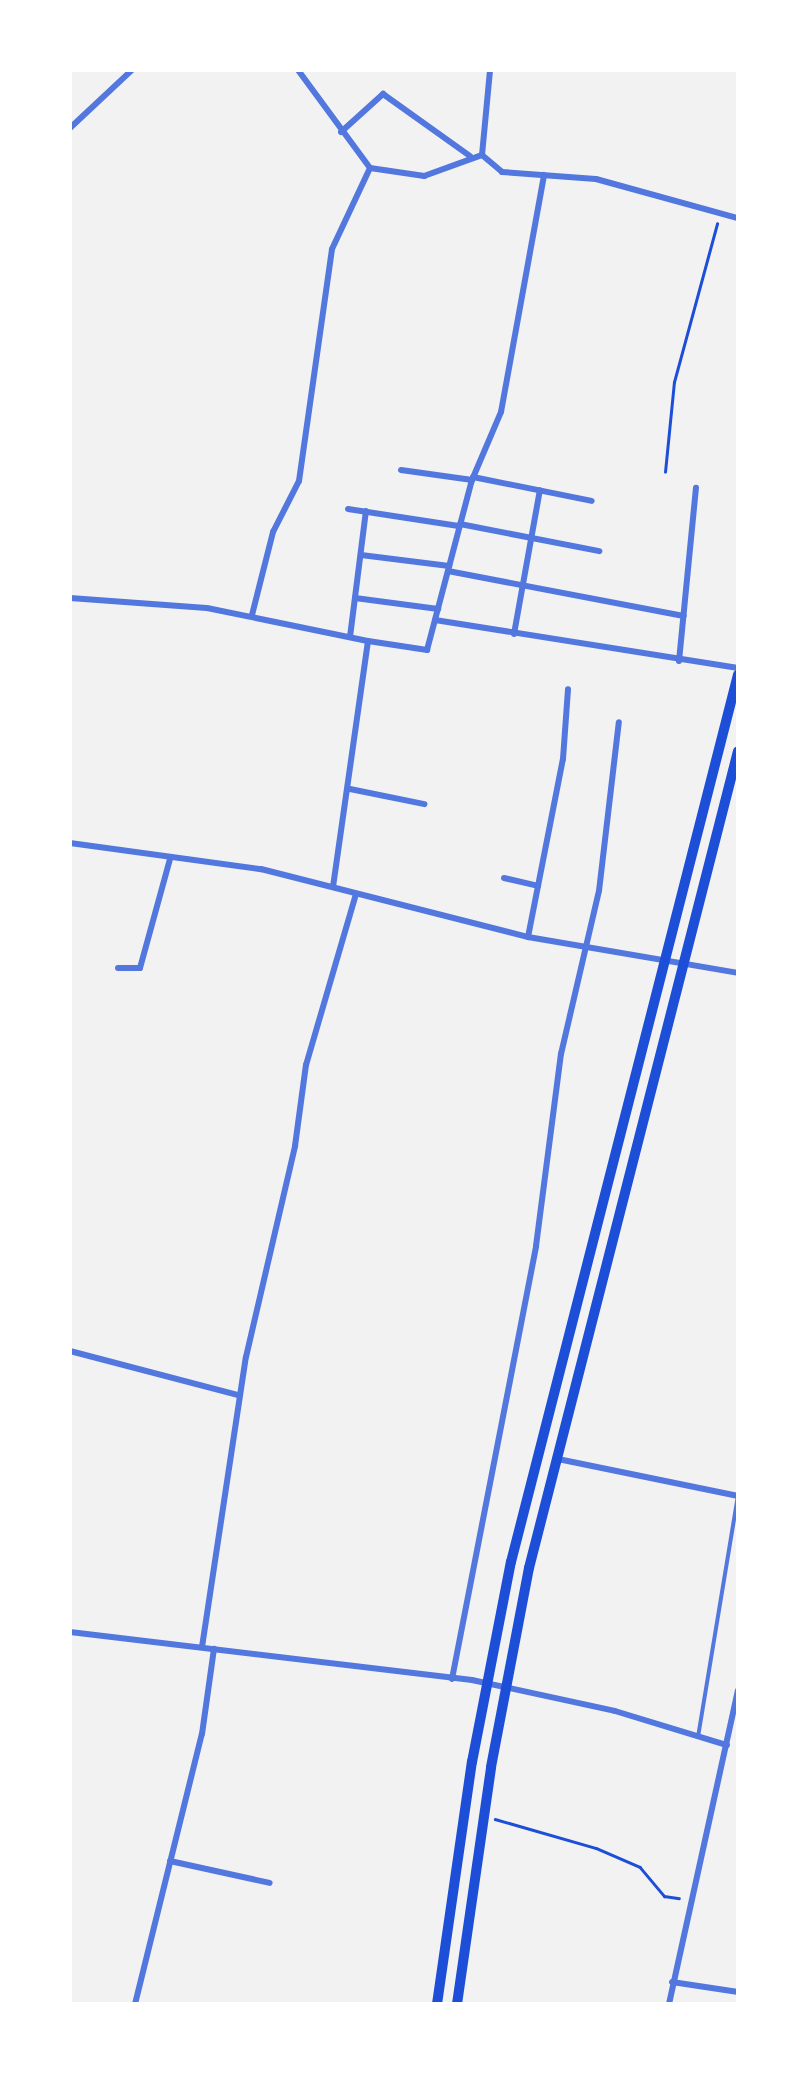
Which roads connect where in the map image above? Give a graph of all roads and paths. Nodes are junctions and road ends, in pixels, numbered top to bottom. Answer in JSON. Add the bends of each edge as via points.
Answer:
{"nodes":[{"id":1,"x":132,"y":70,"type":"edge"},
{"id":2,"x":298,"y":70,"type":"edge"},
{"id":3,"x":490,"y":70,"type":"edge"},
{"id":4,"x":70,"y":128,"type":"edge"},
{"id":5,"x":342,"y":132,"type":"junction"},
{"id":6,"x":482,"y":155,"type":"junction"},
{"id":7,"x":470,"y":156,"type":"junction"},
{"id":8,"x":370,"y":168,"type":"junction"},
{"id":9,"x":544,"y":175,"type":"junction"},
{"id":10,"x":720,"y":213,"type":"junction"},
{"id":11,"x":738,"y":218,"type":"edge"},
{"id":12,"x":400,"y":470,"type":"dead end"},
{"id":13,"x":665,"y":472,"type":"dead end"},
{"id":14,"x":472,"y":478,"type":"junction"},
{"id":15,"x":696,"y":488,"type":"dead end"},
{"id":16,"x":540,"y":490,"type":"junction"},
{"id":17,"x":592,"y":501,"type":"dead end"},
{"id":18,"x":348,"y":508,"type":"dead end"},
{"id":19,"x":366,"y":511,"type":"junction"},
{"id":20,"x":460,"y":525,"type":"junction"},
{"id":21,"x":532,"y":538,"type":"junction"},
{"id":22,"x":599,"y":551,"type":"dead end"},
{"id":23,"x":361,"y":555,"type":"junction"},
{"id":24,"x":448,"y":569,"type":"junction"},
{"id":25,"x":523,"y":585,"type":"junction"},
{"id":26,"x":70,"y":598,"type":"edge"},
{"id":27,"x":355,"y":598,"type":"junction"},
{"id":28,"x":438,"y":609,"type":"junction"},
{"id":29,"x":252,"y":615,"type":"junction"},
{"id":30,"x":684,"y":616,"type":"junction"},
{"id":31,"x":435,"y":620,"type":"junction"},
{"id":32,"x":514,"y":634,"type":"junction"},
{"id":33,"x":350,"y":638,"type":"junction"},
{"id":34,"x":368,"y":642,"type":"junction"},
{"id":35,"x":679,"y":661,"type":"junction"},
{"id":36,"x":738,"y":668,"type":"edge"},
{"id":37,"x":738,"y":676,"type":"edge"},
{"id":38,"x":568,"y":689,"type":"dead end"},
{"id":39,"x":620,"y":722,"type":"dead end"},
{"id":40,"x":738,"y":751,"type":"edge"},
{"id":41,"x":350,"y":789,"type":"junction"},
{"id":42,"x":424,"y":804,"type":"dead end"},
{"id":43,"x":70,"y":843,"type":"edge"},
{"id":44,"x":170,"y":859,"type":"junction"},
{"id":45,"x":504,"y":878,"type":"dead end"},
{"id":46,"x":333,"y":886,"type":"junction"},
{"id":47,"x":538,"y":886,"type":"junction"},
{"id":48,"x":356,"y":894,"type":"junction"},
{"id":49,"x":528,"y":937,"type":"junction"},
{"id":50,"x":586,"y":950,"type":"junction"},
{"id":51,"x":664,"y":963,"type":"junction"},
{"id":52,"x":684,"y":964,"type":"junction"},
{"id":53,"x":118,"y":968,"type":"dead end"},
{"id":54,"x":738,"y":973,"type":"edge"},
{"id":55,"x":70,"y":1351,"type":"edge"},
{"id":56,"x":238,"y":1395,"type":"junction"},
{"id":57,"x":556,"y":1459,"type":"junction"},
{"id":58,"x":738,"y":1496,"type":"edge"},
{"id":59,"x":70,"y":1632,"type":"edge"},
{"id":60,"x":202,"y":1647,"type":"junction"},
{"id":61,"x":214,"y":1648,"type":"junction"},
{"id":62,"x":452,"y":1680,"type":"junction"},
{"id":63,"x":486,"y":1683,"type":"junction"},
{"id":64,"x":505,"y":1688,"type":"junction"},
{"id":65,"x":738,"y":1690,"type":"edge"},
{"id":66,"x":698,"y":1737,"type":"junction"},
{"id":67,"x":727,"y":1743,"type":"junction"},
{"id":68,"x":738,"y":1743,"type":"edge"},
{"id":69,"x":484,"y":1816,"type":"junction"},
{"id":70,"x":170,"y":1861,"type":"junction"},
{"id":71,"x":270,"y":1883,"type":"dead end"},
{"id":72,"x":690,"y":1900,"type":"junction"},
{"id":73,"x":672,"y":1982,"type":"junction"},
{"id":74,"x":738,"y":1992,"type":"edge"},
{"id":75,"x":135,"y":2004,"type":"edge"},
{"id":76,"x":436,"y":2004,"type":"edge"},
{"id":77,"x":457,"y":2004,"type":"edge"},
{"id":78,"x":668,"y":2004,"type":"edge"}],
"edges":[{"from":1,"to":4,"type":"street"},
{"from":2,"to":5,"type":"street"},
{"from":3,"to":6,"type":"street"},
{"from":5,"to":7,"type":"street","via":[[383,94]]},
{"from":5,"to":8,"type":"street"},
{"from":6,"to":7,"type":"street"},
{"from":6,"to":9,"type":"street","via":[[502,172]]},
{"from":7,"to":8,"type":"street","via":[[424,176]]},
{"from":8,"to":29,"type":"street","via":[[332,248],[299,481],[273,532]]},
{"from":9,"to":10,"type":"street","via":[[596,178]]},
{"from":9,"to":14,"type":"street","via":[[501,412]]},
{"from":10,"to":11,"type":"street"},
{"from":10,"to":13,"type":"path","via":[[674,382]]},
{"from":12,"to":14,"type":"street"},
{"from":14,"to":16,"type":"street"},
{"from":14,"to":20,"type":"street"},
{"from":15,"to":30,"type":"street"},
{"from":16,"to":17,"type":"street"},
{"from":16,"to":21,"type":"street"},
{"from":18,"to":19,"type":"street"},
{"from":19,"to":20,"type":"street"},
{"from":19,"to":23,"type":"street"},
{"from":20,"to":21,"type":"street"},
{"from":20,"to":24,"type":"street"},
{"from":21,"to":22,"type":"street"},
{"from":21,"to":25,"type":"street"},
{"from":23,"to":24,"type":"street"},
{"from":23,"to":27,"type":"street"},
{"from":24,"to":25,"type":"street"},
{"from":24,"to":28,"type":"street"},
{"from":25,"to":30,"type":"street"},
{"from":25,"to":32,"type":"street"},
{"from":26,"to":29,"type":"street"},
{"from":27,"to":28,"type":"street"},
{"from":27,"to":33,"type":"street"},
{"from":28,"to":31,"type":"street"},
{"from":29,"to":33,"type":"street"},
{"from":30,"to":35,"type":"street"},
{"from":31,"to":32,"type":"street"},
{"from":31,"to":34,"type":"street","via":[[427,650]]},
{"from":32,"to":35,"type":"street"},
{"from":33,"to":34,"type":"street"},
{"from":34,"to":41,"type":"street"},
{"from":35,"to":36,"type":"street"},
{"from":37,"to":51,"type":"main road"},
{"from":38,"to":47,"type":"street"},
{"from":39,"to":50,"type":"street"},
{"from":40,"to":52,"type":"main road"},
{"from":41,"to":42,"type":"street"},
{"from":41,"to":46,"type":"street"},
{"from":43,"to":44,"type":"street"},
{"from":44,"to":46,"type":"street"},
{"from":44,"to":53,"type":"street","via":[[140,968]]},
{"from":45,"to":47,"type":"street"},
{"from":46,"to":48,"type":"street"},
{"from":47,"to":49,"type":"street"},
{"from":48,"to":49,"type":"street"},
{"from":48,"to":56,"type":"street","via":[[306,1065],[295,1146]]},
{"from":49,"to":50,"type":"street"},
{"from":50,"to":51,"type":"street"},
{"from":50,"to":62,"type":"street","via":[[561,1054],[536,1246]]},
{"from":51,"to":52,"type":"street"},
{"from":51,"to":63,"type":"main road"},
{"from":52,"to":54,"type":"street"},
{"from":52,"to":57,"type":"main road"},
{"from":55,"to":56,"type":"street"},
{"from":56,"to":60,"type":"street"},
{"from":57,"to":58,"type":"street"},
{"from":57,"to":64,"type":"main road"},
{"from":58,"to":66,"type":"lane"},
{"from":59,"to":60,"type":"street"},
{"from":60,"to":61,"type":"street"},
{"from":61,"to":62,"type":"street"},
{"from":61,"to":70,"type":"street","via":[[202,1734]]},
{"from":62,"to":63,"type":"street"},
{"from":63,"to":64,"type":"street"},
{"from":63,"to":76,"type":"main road"},
{"from":64,"to":66,"type":"street"},
{"from":64,"to":69,"type":"main road"},
{"from":65,"to":67,"type":"street"},
{"from":66,"to":67,"type":"street"},
{"from":67,"to":68,"type":"street"},
{"from":67,"to":72,"type":"street"},
{"from":69,"to":72,"type":"path","via":[[596,1848],[640,1868],[664,1896]]},
{"from":69,"to":77,"type":"main road"},
{"from":70,"to":71,"type":"street"},
{"from":70,"to":75,"type":"street"},
{"from":72,"to":73,"type":"street"},
{"from":73,"to":74,"type":"street"},
{"from":73,"to":78,"type":"street"}]}
